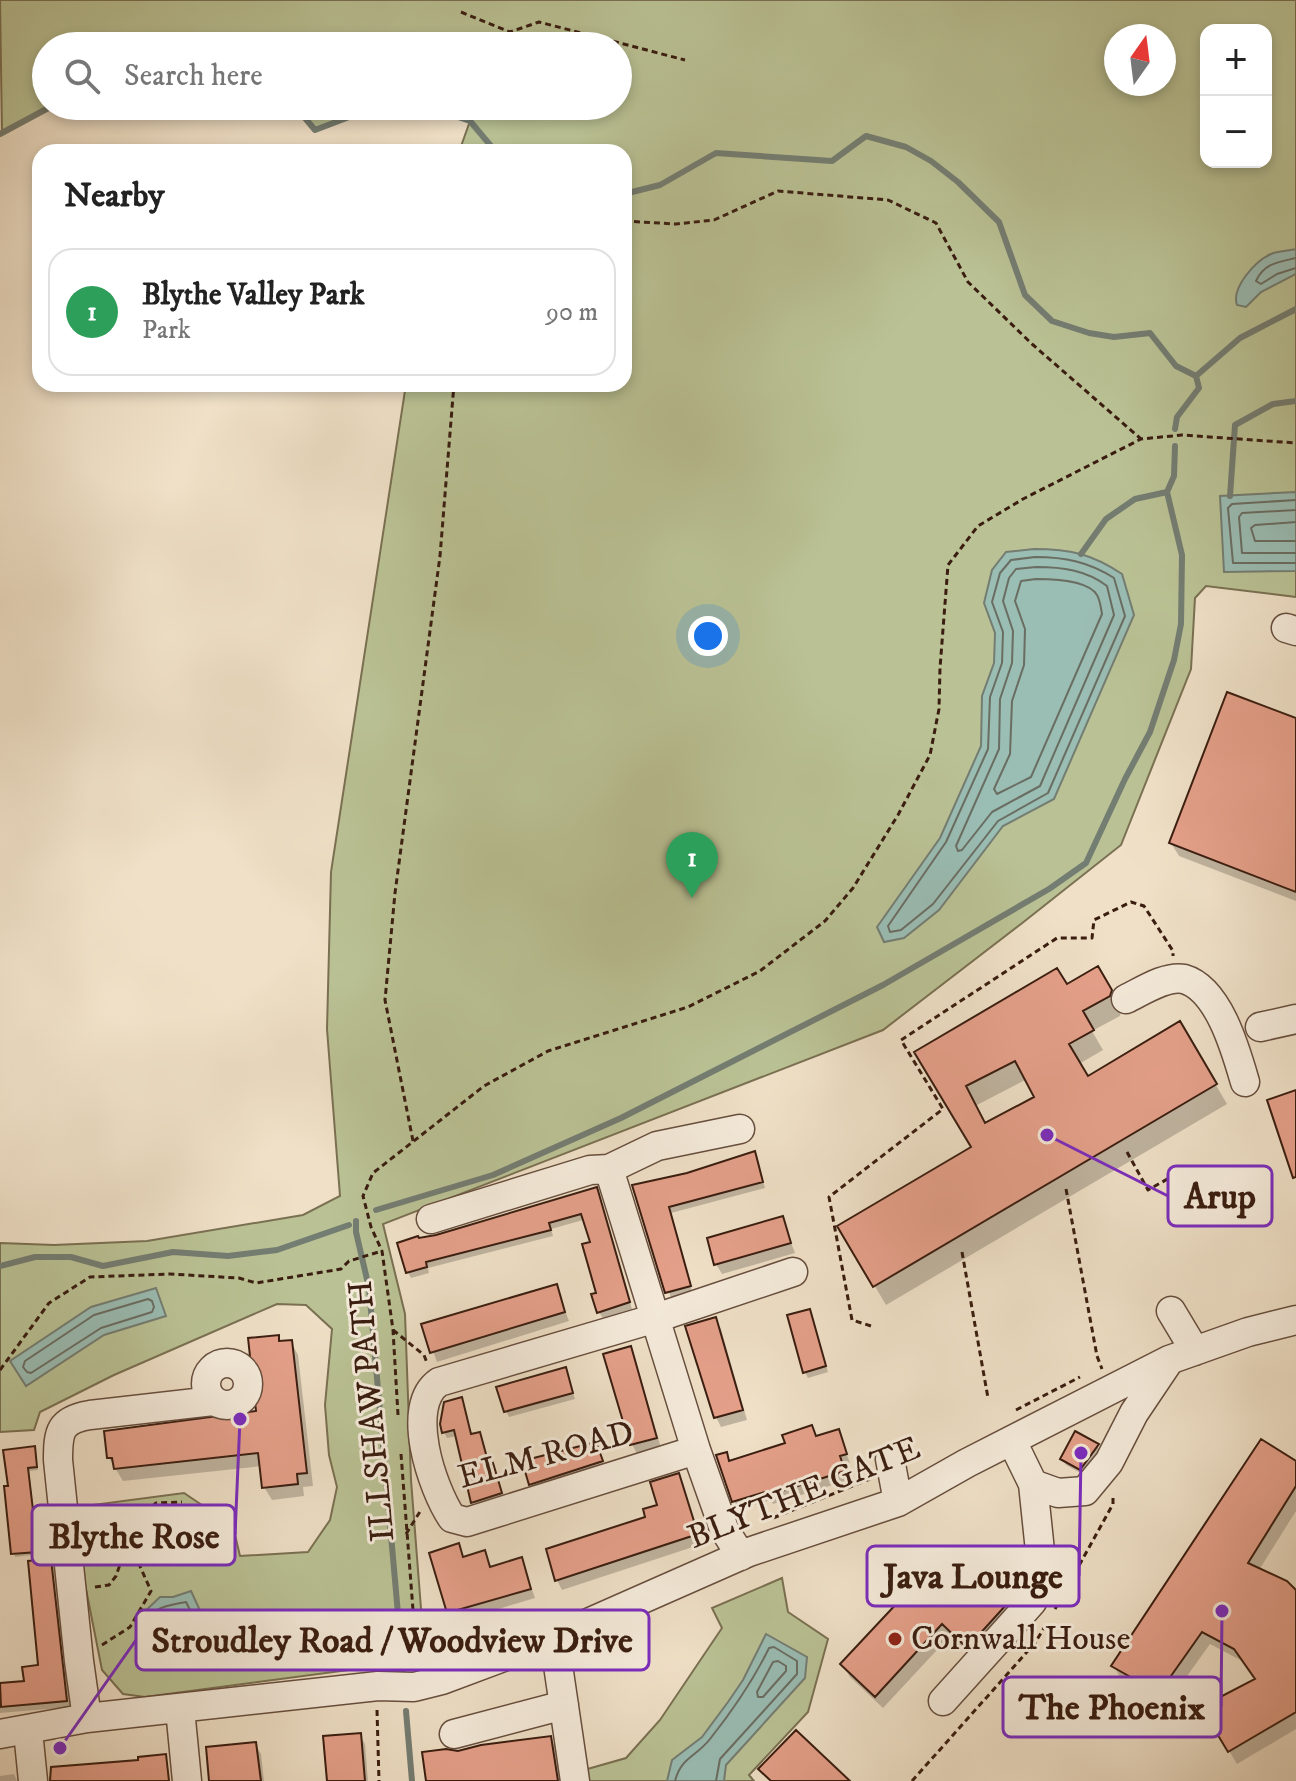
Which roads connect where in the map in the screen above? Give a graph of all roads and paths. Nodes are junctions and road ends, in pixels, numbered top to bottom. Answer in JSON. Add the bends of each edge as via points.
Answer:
{"nodes":[{"id":1,"x":461,"y":12,"type":"dead end"},
{"id":2,"x":510,"y":32,"type":"edge"},
{"id":3,"x":515,"y":32,"type":"edge"},
{"id":4,"x":577,"y":32,"type":"edge"},
{"id":5,"x":632,"y":46,"type":"edge"},
{"id":6,"x":685,"y":60,"type":"dead end"},
{"id":7,"x":632,"y":221,"type":"edge"},
{"id":8,"x":453,"y":392,"type":"edge"},
{"id":9,"x":1141,"y":439,"type":"junction"},
{"id":10,"x":1296,"y":443,"type":"edge"},
{"id":11,"x":1175,"y":980,"type":"junction"},
{"id":12,"x":1126,"y":999,"type":"dead end"},
{"id":13,"x":1296,"y":1019,"type":"edge"},
{"id":14,"x":1260,"y":1027,"type":"dead end"},
{"id":15,"x":1245,"y":1082,"type":"dead end"},
{"id":16,"x":740,"y":1129,"type":"dead end"},
{"id":17,"x":413,"y":1142,"type":"junction"},
{"id":18,"x":1127,"y":1152,"type":"dead end"},
{"id":19,"x":609,"y":1169,"type":"junction"},
{"id":20,"x":1190,"y":1172,"type":"dead end"},
{"id":21,"x":1066,"y":1189,"type":"dead end"},
{"id":22,"x":431,"y":1219,"type":"dead end"},
{"id":23,"x":382,"y":1251,"type":"junction"},
{"id":24,"x":962,"y":1252,"type":"dead end"},
{"id":25,"x":793,"y":1272,"type":"dead end"},
{"id":26,"x":1171,"y":1311,"type":"dead end"},
{"id":27,"x":656,"y":1318,"type":"junction"},
{"id":28,"x":1296,"y":1320,"type":"edge"},
{"id":29,"x":871,"y":1326,"type":"dead end"},
{"id":30,"x":393,"y":1330,"type":"junction"},
{"id":31,"x":1182,"y":1355,"type":"junction"},
{"id":32,"x":0,"y":1370,"type":"edge"},
{"id":33,"x":1102,"y":1375,"type":"junction"},
{"id":34,"x":1082,"y":1376,"type":"dead end"},
{"id":35,"x":436,"y":1383,"type":"junction"},
{"id":36,"x":988,"y":1398,"type":"dead end"},
{"id":37,"x":213,"y":1401,"type":"dead end"},
{"id":38,"x":399,"y":1424,"type":"dead end"},
{"id":39,"x":1010,"y":1428,"type":"junction"},
{"id":40,"x":696,"y":1450,"type":"junction"},
{"id":41,"x":401,"y":1455,"type":"dead end"},
{"id":42,"x":892,"y":1466,"type":"joint"},
{"id":43,"x":1033,"y":1484,"type":"junction"},
{"id":44,"x":439,"y":1497,"type":"junction"},
{"id":45,"x":182,"y":1502,"type":"dead end"},
{"id":46,"x":898,"y":1502,"type":"junction"},
{"id":47,"x":136,"y":1520,"type":"junction"},
{"id":48,"x":764,"y":1523,"type":"dead end"},
{"id":49,"x":406,"y":1534,"type":"junction"},
{"id":50,"x":741,"y":1556,"type":"junction"},
{"id":51,"x":71,"y":1587,"type":"junction"},
{"id":52,"x":554,"y":1638,"type":"junction"},
{"id":53,"x":111,"y":1639,"type":"dead end"},
{"id":54,"x":422,"y":1685,"type":"junction"},
{"id":55,"x":378,"y":1686,"type":"junction"},
{"id":56,"x":943,"y":1701,"type":"dead end"},
{"id":57,"x":564,"y":1705,"type":"junction"},
{"id":58,"x":180,"y":1709,"type":"junction"},
{"id":59,"x":87,"y":1718,"type":"junction"},
{"id":60,"x":28,"y":1731,"type":"junction"},
{"id":61,"x":0,"y":1734,"type":"edge"},
{"id":62,"x":454,"y":1734,"type":"dead end"},
{"id":63,"x":33,"y":1781,"type":"edge"},
{"id":64,"x":187,"y":1781,"type":"edge"},
{"id":65,"x":379,"y":1781,"type":"edge"},
{"id":66,"x":575,"y":1781,"type":"edge"}],
"edges":[{"from":1,"to":2,"type":"path"},
{"from":3,"to":4,"type":"path","via":[[539,22]]},
{"from":5,"to":6,"type":"path"},
{"from":7,"to":9,"type":"path","via":[[714,220],[778,191],[888,200],[936,223],[968,282]]},
{"from":8,"to":17,"type":"path","via":[[440,556],[385,1000]]},
{"from":9,"to":10,"type":"path","name":"ILLSHAW PATH","via":[[1182,435]]},
{"from":9,"to":17,"type":"path","name":"ILLSHAW PATH","via":[[978,526],[948,565],[939,709],[930,755],[853,888],[825,921],[760,971],[688,1007],[548,1051],[484,1086]]},
{"from":11,"to":12,"type":"street"},
{"from":11,"to":15,"type":"street","via":[[1182,978],[1207,992],[1234,1045]]},
{"from":11,"to":29,"type":"path","via":[[1173,951],[1144,906],[1131,902],[1094,920],[1092,938],[1057,938],[901,1040],[943,1109],[829,1197],[852,1320]]},
{"from":13,"to":14,"type":"street"},
{"from":16,"to":19,"type":"street","via":[[657,1146]]},
{"from":17,"to":23,"type":"path","name":"ILLSHAW PATH","via":[[373,1173],[363,1196]]},
{"from":18,"to":20,"type":"path","via":[[1148,1190],[1187,1168]]},
{"from":19,"to":22,"type":"street","via":[[590,1170]]},
{"from":19,"to":27,"type":"street"},
{"from":21,"to":33,"type":"path"},
{"from":23,"to":30,"type":"path","name":"ILLSHAW PATH"},
{"from":23,"to":32,"type":"path","via":[[349,1261],[341,1269],[256,1283],[170,1274],[90,1277],[49,1303]]},
{"from":24,"to":36,"type":"path"},
{"from":25,"to":27,"type":"street"},
{"from":26,"to":31,"type":"street"},
{"from":27,"to":35,"type":"street"},
{"from":27,"to":40,"type":"street"},
{"from":28,"to":31,"type":"street","name":"BLYTHE GATE"},
{"from":30,"to":35,"type":"path","via":[[424,1355]]},
{"from":30,"to":38,"type":"path","name":"ILLSHAW PATH"},
{"from":31,"to":33,"type":"street","name":"BLYTHE GATE"},
{"from":31,"to":43,"type":"street","via":[[1134,1413],[1109,1462],[1085,1491],[1058,1493]]},
{"from":33,"to":39,"type":"street","name":"BLYTHE GATE"},
{"from":34,"to":39,"type":"path"},
{"from":35,"to":44,"type":"street","name":"ELM ROAD","via":[[421,1411]]},
{"from":37,"to":51,"type":"street","via":[[74,1418],[63,1426],[58,1460]]},
{"from":39,"to":43,"type":"street"},
{"from":39,"to":46,"type":"street","name":"BLYTHE GATE"},
{"from":40,"to":44,"type":"street","name":"ELM ROAD","via":[[467,1522],[452,1518]]},
{"from":40,"to":50,"type":"street","via":[[724,1529]]},
{"from":41,"to":49,"type":"path","name":"ILLSHAW PATH"},
{"from":42,"to":46,"type":"street"},
{"from":42,"to":48,"type":"path"},
{"from":43,"to":56,"type":"street","via":[[1040,1551],[1032,1602]]},
{"from":44,"to":49,"type":"path","via":[[425,1503]]},
{"from":45,"to":47,"type":"path","via":[[156,1503]]},
{"from":46,"to":50,"type":"street","name":"BLYTHE GATE"},
{"from":47,"to":51,"type":"path","via":[[109,1585]]},
{"from":47,"to":53,"type":"path","via":[[139,1564],[151,1591],[130,1627]]},
{"from":49,"to":54,"type":"path","name":"ILLSHAW PATH"},
{"from":50,"to":52,"type":"street","name":"BLYTHE GATE"},
{"from":51,"to":59,"type":"street"},
{"from":52,"to":54,"type":"street","name":"BLYTHE GATE"},
{"from":52,"to":57,"type":"street"},
{"from":54,"to":55,"type":"street","name":"BLYTHE GATE"},
{"from":55,"to":58,"type":"street","name":"BLYTHE GATE"},
{"from":55,"to":65,"type":"path"},
{"from":57,"to":62,"type":"street"},
{"from":57,"to":66,"type":"street"},
{"from":58,"to":59,"type":"street","name":"BLYTHE GATE"},
{"from":58,"to":64,"type":"street"},
{"from":59,"to":60,"type":"street","name":"BLYTHE GATE"},
{"from":60,"to":61,"type":"street","name":"BLYTHE GATE"},
{"from":60,"to":63,"type":"street"}]}
